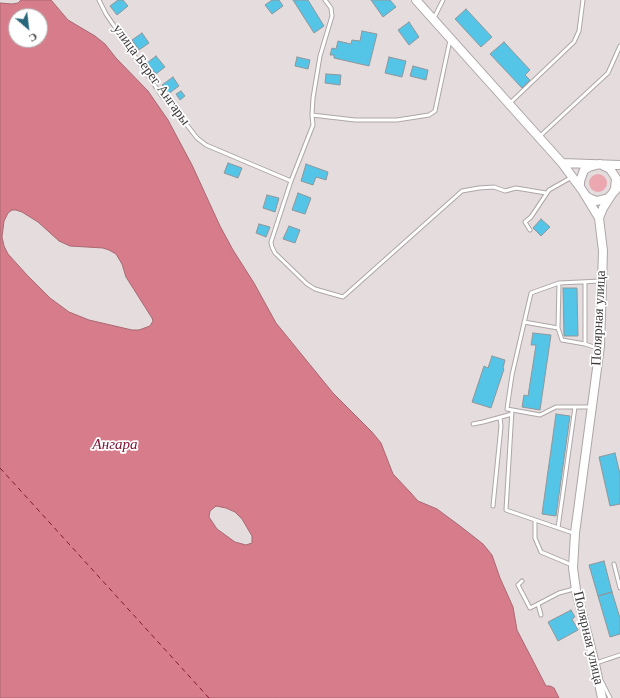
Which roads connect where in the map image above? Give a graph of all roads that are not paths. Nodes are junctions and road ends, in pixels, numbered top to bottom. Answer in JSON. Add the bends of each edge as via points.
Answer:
{"nodes":[{"id":1,"x":99,"y":0,"type":"edge"},
{"id":2,"x":325,"y":0,"type":"edge"},
{"id":3,"x":416,"y":0,"type":"edge"},
{"id":4,"x":443,"y":0,"type":"edge"},
{"id":5,"x":583,"y":0,"type":"edge"},
{"id":6,"x":434,"y":20,"type":"junction"},
{"id":7,"x":451,"y":39,"type":"junction"},
{"id":8,"x":620,"y":46,"type":"edge"},
{"id":9,"x":509,"y":104,"type":"junction"},
{"id":10,"x":312,"y":115,"type":"junction"},
{"id":11,"x":539,"y":137,"type":"junction"},
{"id":12,"x":562,"y":163,"type":"junction"},
{"id":13,"x":600,"y":164,"type":"junction"},
{"id":14,"x":620,"y":164,"type":"edge"},
{"id":15,"x":572,"y":176,"type":"junction"},
{"id":16,"x":291,"y":181,"type":"junction"},
{"id":17,"x":620,"y":185,"type":"edge"},
{"id":18,"x":582,"y":190,"type":"junction"},
{"id":19,"x":546,"y":194,"type":"junction"},
{"id":20,"x":612,"y":194,"type":"junction"},
{"id":21,"x":599,"y":218,"type":"junction"},
{"id":22,"x":530,"y":230,"type":"dead end"},
{"id":23,"x":602,"y":281,"type":"junction"},
{"id":24,"x":585,"y":282,"type":"junction"},
{"id":25,"x":559,"y":284,"type":"junction"},
{"id":26,"x":524,"y":322,"type":"junction"},
{"id":27,"x":558,"y":328,"type":"junction"},
{"id":28,"x":585,"y":344,"type":"junction"},
{"id":29,"x":600,"y":349,"type":"junction"},
{"id":30,"x":575,"y":407,"type":"junction"},
{"id":31,"x":592,"y":407,"type":"junction"},
{"id":32,"x":512,"y":412,"type":"junction"},
{"id":33,"x":500,"y":418,"type":"junction"},
{"id":34,"x":473,"y":424,"type":"dead end"},
{"id":35,"x":493,"y":506,"type":"dead end"},
{"id":36,"x":535,"y":520,"type":"junction"},
{"id":37,"x":558,"y":528,"type":"junction"},
{"id":38,"x":575,"y":533,"type":"junction"},
{"id":39,"x":614,"y":564,"type":"dead end"},
{"id":40,"x":573,"y":566,"type":"junction"},
{"id":41,"x":522,"y":582,"type":"dead end"},
{"id":42,"x":620,"y":588,"type":"edge"},
{"id":43,"x":576,"y":589,"type":"junction"},
{"id":44,"x":538,"y":604,"type":"junction"},
{"id":45,"x":541,"y":615,"type":"dead end"},
{"id":46,"x":620,"y":655,"type":"edge"},
{"id":47,"x":595,"y":666,"type":"junction"},
{"id":48,"x":602,"y":698,"type":"edge"},
{"id":49,"x":610,"y":698,"type":"edge"}],
"edges":[{"from":1,"to":16,"type":"lane","name":"улица Берег Ангары","via":[[162,96],[197,138],[206,146]]},
{"from":2,"to":10,"type":"lane","via":[[331,8],[332,16],[320,56]]},
{"from":3,"to":6,"type":"main road","name":"Полярная улица"},
{"from":4,"to":6,"type":"lane"},
{"from":5,"to":9,"type":"lane","via":[[574,42]]},
{"from":6,"to":7,"type":"main road","name":"Полярная улица"},
{"from":7,"to":9,"type":"main road","name":"Полярная улица"},
{"from":7,"to":10,"type":"lane","via":[[435,111],[429,115],[397,120],[355,120]]},
{"from":8,"to":11,"type":"lane","via":[[608,73]]},
{"from":9,"to":11,"type":"main road","name":"Полярная улица"},
{"from":10,"to":16,"type":"lane","via":[[313,125]]},
{"from":11,"to":12,"type":"main road","name":"Полярная улица"},
{"from":12,"to":13,"type":"main road"},
{"from":12,"to":15,"type":"main road","name":"Полярная улица"},
{"from":13,"to":14,"type":"main road"},
{"from":13,"to":18,"type":"main road","via":[[584,170],[580,181]]},
{"from":13,"to":20,"type":"main road","via":[[614,173],[616,183]]},
{"from":15,"to":18,"type":"main road","name":"Полярная улица"},
{"from":15,"to":19,"type":"lane","via":[[548,190]]},
{"from":16,"to":19,"type":"lane","via":[[271,242],[272,247],[275,253],[315,290],[343,297],[462,191],[494,187],[505,191],[516,188]]},
{"from":17,"to":20,"type":"main road"},
{"from":18,"to":20,"type":"main road","via":[[586,196],[597,201]]},
{"from":18,"to":21,"type":"main road","name":"Полярная улица"},
{"from":19,"to":22,"type":"lane","via":[[525,222]]},
{"from":20,"to":21,"type":"main road"},
{"from":21,"to":23,"type":"main road","name":"Полярная улица"},
{"from":23,"to":24,"type":"lane"},
{"from":23,"to":29,"type":"main road","name":"Полярная улица"},
{"from":24,"to":25,"type":"lane"},
{"from":24,"to":28,"type":"lane"},
{"from":25,"to":26,"type":"lane","via":[[531,293]]},
{"from":25,"to":27,"type":"lane"},
{"from":26,"to":27,"type":"lane"},
{"from":26,"to":32,"type":"lane","via":[[507,409]]},
{"from":27,"to":28,"type":"lane","via":[[562,340]]},
{"from":28,"to":29,"type":"lane"},
{"from":29,"to":31,"type":"main road","name":"Полярная улица"},
{"from":30,"to":31,"type":"lane"},
{"from":30,"to":32,"type":"lane","via":[[556,407],[540,415]]},
{"from":30,"to":37,"type":"lane"},
{"from":31,"to":38,"type":"main road","name":"Полярная улица"},
{"from":32,"to":33,"type":"lane"},
{"from":32,"to":36,"type":"lane","via":[[506,510]]},
{"from":33,"to":34,"type":"lane"},
{"from":33,"to":35,"type":"lane"},
{"from":36,"to":37,"type":"lane"},
{"from":36,"to":40,"type":"lane","via":[[535,538],[541,552]]},
{"from":37,"to":38,"type":"lane"},
{"from":38,"to":40,"type":"main road","name":"Полярная улица"},
{"from":39,"to":42,"type":"lane"},
{"from":40,"to":43,"type":"main road","name":"Полярная улица"},
{"from":41,"to":44,"type":"lane","via":[[518,585],[530,608]]},
{"from":43,"to":44,"type":"lane","via":[[559,593]]},
{"from":43,"to":47,"type":"main road","name":"Полярная улица"},
{"from":44,"to":45,"type":"lane"},
{"from":46,"to":47,"type":"lane"},
{"from":47,"to":48,"type":"main road","name":"Полярная улица"},
{"from":47,"to":49,"type":"lane"}]}
